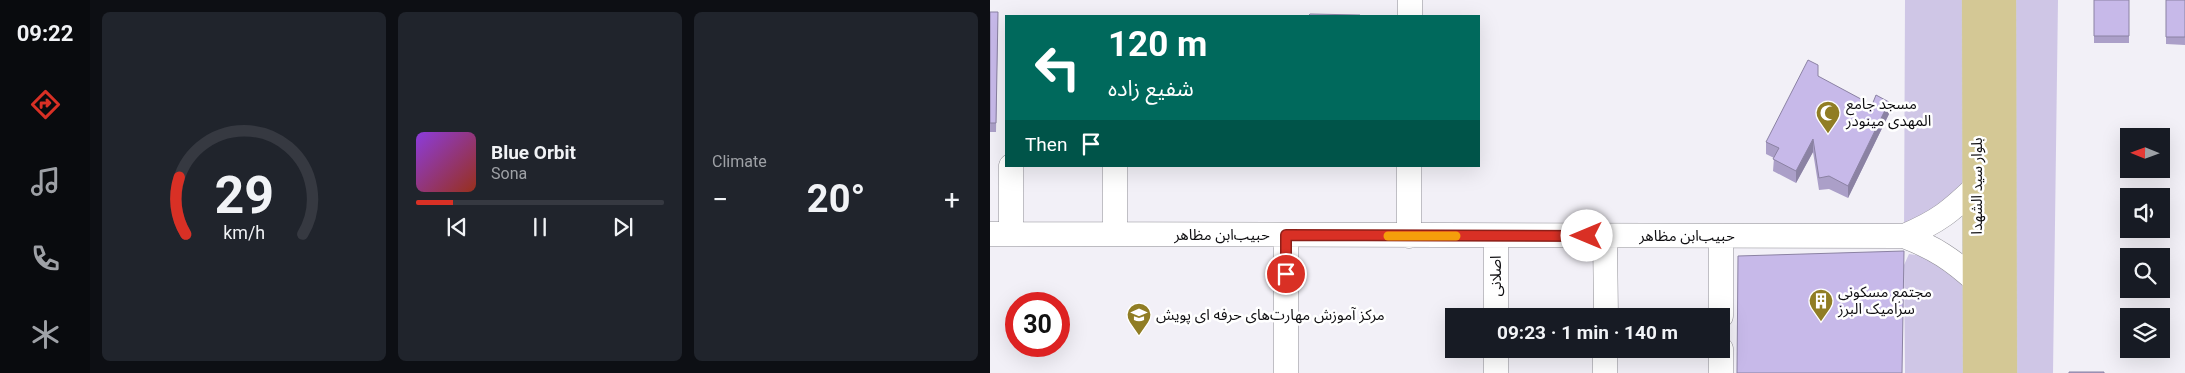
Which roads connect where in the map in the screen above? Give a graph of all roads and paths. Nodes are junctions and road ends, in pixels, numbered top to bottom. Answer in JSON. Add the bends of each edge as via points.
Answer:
{"nodes":[{"id":1,"x":1410,"y":0,"type":"edge"},
{"id":2,"x":1976,"y":0,"type":"edge"},
{"id":3,"x":2002,"y":0,"type":"edge"},
{"id":4,"x":1410,"y":15,"type":"edge"},
{"id":5,"x":1011,"y":167,"type":"edge"},
{"id":6,"x":1115,"y":167,"type":"edge"},
{"id":7,"x":1409,"y":167,"type":"edge"},
{"id":8,"x":1977,"y":186,"type":"junction"},
{"id":9,"x":1000,"y":234,"type":"edge"},
{"id":10,"x":1115,"y":234,"type":"junction"},
{"id":11,"x":1286,"y":235,"type":"junction"},
{"id":12,"x":1409,"y":236,"type":"junction"},
{"id":13,"x":1496,"y":236,"type":"junction"},
{"id":14,"x":1605,"y":236,"type":"junction"},
{"id":15,"x":1721,"y":236,"type":"junction"},
{"id":16,"x":1904,"y":236,"type":"junction"},
{"id":17,"x":1977,"y":282,"type":"junction"},
{"id":18,"x":1496,"y":308,"type":"edge"},
{"id":19,"x":1606,"y":308,"type":"edge"},
{"id":20,"x":1721,"y":308,"type":"edge"},
{"id":21,"x":1496,"y":358,"type":"edge"},
{"id":22,"x":1606,"y":358,"type":"edge"},
{"id":23,"x":1721,"y":358,"type":"edge"},
{"id":24,"x":1286,"y":373,"type":"edge"},
{"id":25,"x":1496,"y":373,"type":"edge"},
{"id":26,"x":1606,"y":373,"type":"edge"},
{"id":27,"x":1721,"y":373,"type":"edge"},
{"id":28,"x":1977,"y":373,"type":"edge"},
{"id":29,"x":2003,"y":373,"type":"edge"}],
"edges":[{"from":1,"to":4,"type":"street"},
{"from":2,"to":8,"type":"main road","name":"بلوار سید الشهدا"},
{"from":3,"to":29,"type":"main road","name":"بلوار سید الشهدا"},
{"from":5,"to":9,"type":"street"},
{"from":6,"to":10,"type":"street"},
{"from":7,"to":12,"type":"street"},
{"from":8,"to":16,"type":"street","via":[[1931,225]]},
{"from":8,"to":17,"type":"main road","name":"بلوار سید الشهدا"},
{"from":9,"to":10,"type":"street","name":"حبیب‌ابن مظاهر"},
{"from":10,"to":11,"type":"street","name":"حبیب‌ابن مظاهر"},
{"from":11,"to":12,"type":"street","name":"حبیب‌ابن مظاهر"},
{"from":11,"to":24,"type":"street"},
{"from":12,"to":13,"type":"street","name":"حبیب‌ابن مظاهر"},
{"from":13,"to":14,"type":"street","name":"حبیب‌ابن مظاهر"},
{"from":13,"to":18,"type":"street","name":"اصلانی"},
{"from":14,"to":15,"type":"street","name":"حبیب‌ابن مظاهر"},
{"from":14,"to":19,"type":"street"},
{"from":15,"to":16,"type":"street","name":"حبیب‌ابن مظاهر"},
{"from":15,"to":20,"type":"street"},
{"from":16,"to":17,"type":"street","via":[[1931,246]]},
{"from":17,"to":28,"type":"main road","name":"بلوار سید الشهدا"},
{"from":21,"to":25,"type":"street"},
{"from":22,"to":26,"type":"street"},
{"from":23,"to":27,"type":"street"}]}
